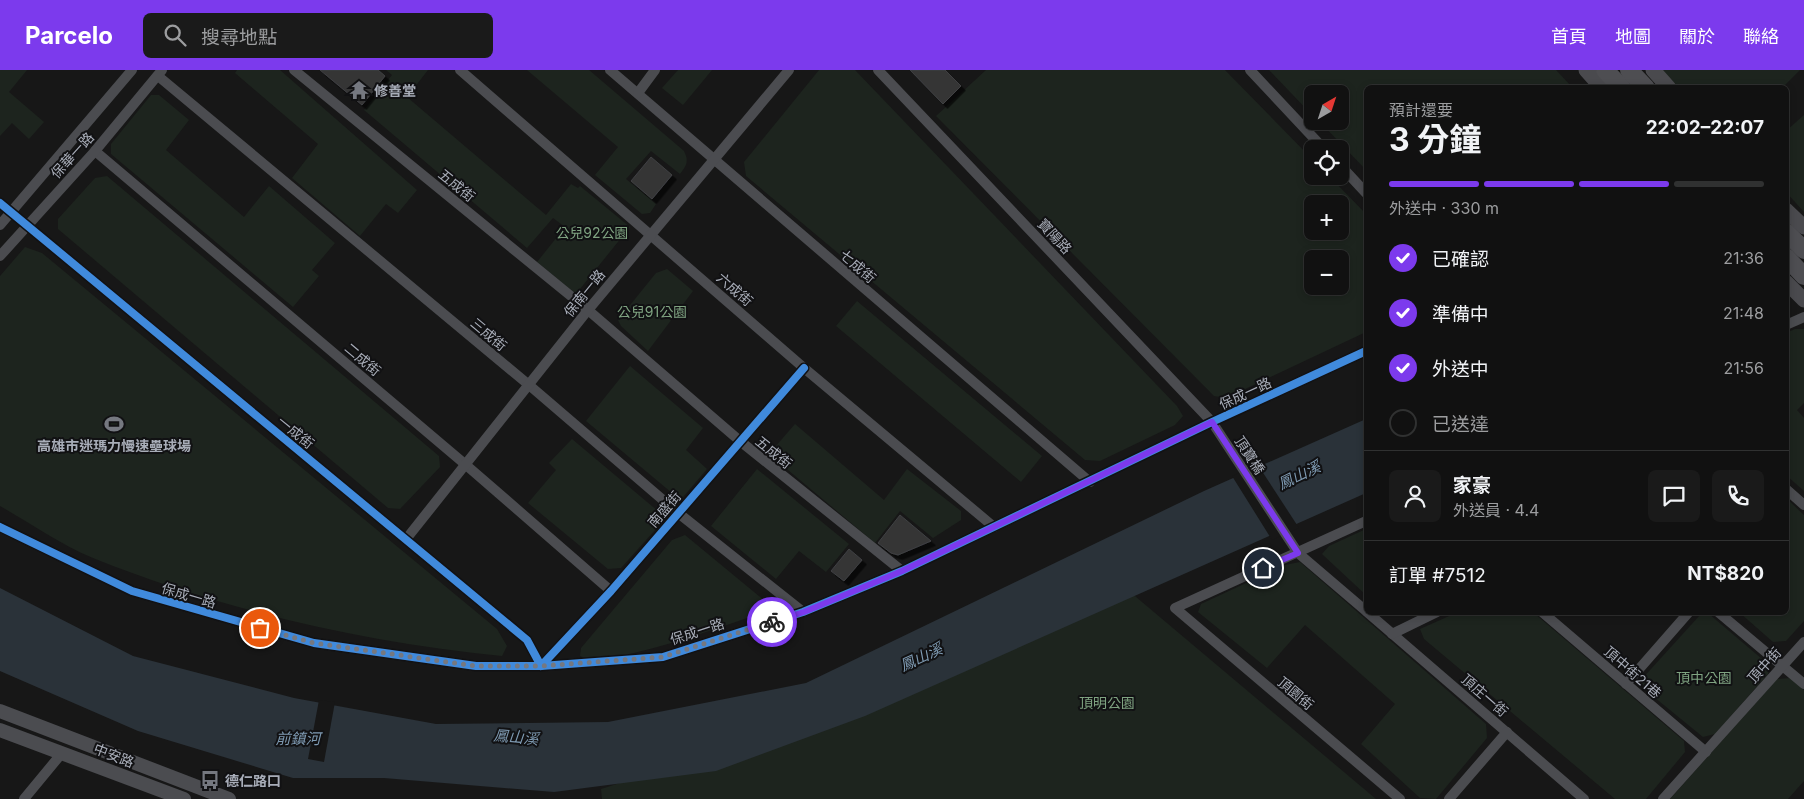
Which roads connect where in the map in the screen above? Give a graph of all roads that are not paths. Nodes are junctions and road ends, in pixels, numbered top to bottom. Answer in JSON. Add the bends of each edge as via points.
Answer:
{"nodes":[{"id":1,"x":132,"y":70,"type":"edge"},
{"id":2,"x":294,"y":70,"type":"edge"},
{"id":3,"x":460,"y":70,"type":"edge"},
{"id":4,"x":610,"y":70,"type":"edge"},
{"id":5,"x":655,"y":70,"type":"edge"},
{"id":6,"x":789,"y":70,"type":"edge"},
{"id":7,"x":878,"y":70,"type":"edge"},
{"id":8,"x":1250,"y":70,"type":"edge"},
{"id":9,"x":1586,"y":70,"type":"edge"},
{"id":10,"x":1605,"y":70,"type":"edge"},
{"id":11,"x":1629,"y":70,"type":"edge"},
{"id":12,"x":1653,"y":70,"type":"edge"},
{"id":13,"x":160,"y":73,"type":"edge"},
{"id":14,"x":1599,"y":85,"type":"edge"},
{"id":15,"x":1619,"y":85,"type":"edge"},
{"id":16,"x":1643,"y":85,"type":"edge"},
{"id":17,"x":1666,"y":85,"type":"edge"},
{"id":18,"x":638,"y":93,"type":"junction"},
{"id":19,"x":1316,"y":140,"type":"edge"},
{"id":20,"x":95,"y":150,"type":"junction"},
{"id":21,"x":714,"y":160,"type":"junction"},
{"id":22,"x":1349,"y":175,"type":"edge"},
{"id":23,"x":1364,"y":191,"type":"edge"},
{"id":24,"x":0,"y":203,"type":"edge"},
{"id":25,"x":11,"y":213,"type":"junction"},
{"id":26,"x":1789,"y":213,"type":"edge"},
{"id":27,"x":0,"y":225,"type":"edge"},
{"id":28,"x":26,"y":226,"type":"junction"},
{"id":29,"x":1804,"y":227,"type":"edge"},
{"id":30,"x":651,"y":234,"type":"junction"},
{"id":31,"x":1789,"y":235,"type":"edge"},
{"id":32,"x":1804,"y":250,"type":"edge"},
{"id":33,"x":0,"y":256,"type":"edge"},
{"id":34,"x":1789,"y":260,"type":"edge"},
{"id":35,"x":1804,"y":276,"type":"edge"},
{"id":36,"x":588,"y":310,"type":"junction"},
{"id":37,"x":1804,"y":317,"type":"edge"},
{"id":38,"x":1789,"y":324,"type":"edge"},
{"id":39,"x":1364,"y":352,"type":"edge"},
{"id":40,"x":804,"y":368,"type":"junction"},
{"id":41,"x":529,"y":385,"type":"junction"},
{"id":42,"x":1212,"y":422,"type":"junction"},
{"id":43,"x":740,"y":441,"type":"junction"},
{"id":44,"x":466,"y":465,"type":"junction"},
{"id":45,"x":1090,"y":482,"type":"junction"},
{"id":46,"x":1789,"y":492,"type":"edge"},
{"id":47,"x":1804,"y":506,"type":"edge"},
{"id":48,"x":677,"y":512,"type":"junction"},
{"id":49,"x":1364,"y":521,"type":"edge"},
{"id":50,"x":994,"y":527,"type":"junction"},
{"id":51,"x":0,"y":528,"type":"edge"},
{"id":52,"x":407,"y":538,"type":"junction"},
{"id":53,"x":1298,"y":553,"type":"junction"},
{"id":54,"x":902,"y":571,"type":"junction"},
{"id":55,"x":610,"y":591,"type":"junction"},
{"id":56,"x":1364,"y":609,"type":"edge"},
{"id":57,"x":804,"y":612,"type":"junction"},
{"id":58,"x":1370,"y":615,"type":"edge"},
{"id":59,"x":1431,"y":615,"type":"edge"},
{"id":60,"x":1546,"y":615,"type":"edge"},
{"id":61,"x":1686,"y":615,"type":"edge"},
{"id":62,"x":1722,"y":615,"type":"edge"},
{"id":63,"x":1392,"y":634,"type":"junction"},
{"id":64,"x":1804,"y":642,"type":"edge"},
{"id":65,"x":541,"y":666,"type":"junction"},
{"id":66,"x":1782,"y":666,"type":"junction"},
{"id":67,"x":1626,"y":684,"type":"junction"},
{"id":68,"x":1804,"y":684,"type":"edge"},
{"id":69,"x":0,"y":711,"type":"edge"},
{"id":70,"x":0,"y":730,"type":"edge"},
{"id":71,"x":1506,"y":732,"type":"junction"},
{"id":72,"x":1706,"y":752,"type":"junction"},
{"id":73,"x":62,"y":753,"type":"junction"},
{"id":74,"x":24,"y":799,"type":"edge"},
{"id":75,"x":184,"y":799,"type":"edge"},
{"id":76,"x":229,"y":799,"type":"edge"},
{"id":77,"x":1400,"y":799,"type":"edge"},
{"id":78,"x":1449,"y":799,"type":"edge"},
{"id":79,"x":1584,"y":799,"type":"edge"},
{"id":80,"x":1663,"y":799,"type":"edge"}],
"edges":[{"from":1,"to":25,"type":"street","name":"保華一路"},
{"from":2,"to":36,"type":"street","name":"五成街"},
{"from":3,"to":30,"type":"street","name":"六成街"},
{"from":4,"to":18,"type":"street","name":"七成街"},
{"from":5,"to":18,"type":"street"},
{"from":6,"to":21,"type":"street","name":"保南一路"},
{"from":7,"to":42,"type":"street","name":"寶陽路"},
{"from":8,"to":19,"type":"street"},
{"from":9,"to":14,"type":"main road"},
{"from":10,"to":15,"type":"highway"},
{"from":11,"to":16,"type":"highway"},
{"from":12,"to":17,"type":"main road"},
{"from":13,"to":20,"type":"street","name":"保華一路"},
{"from":13,"to":41,"type":"street","name":"三成街"},
{"from":18,"to":21,"type":"street","name":"七成街"},
{"from":20,"to":28,"type":"street","name":"保華一路"},
{"from":20,"to":44,"type":"street","name":"二成街"},
{"from":21,"to":30,"type":"street","name":"保南一路"},
{"from":21,"to":45,"type":"street","name":"七成街"},
{"from":22,"to":23,"type":"street"},
{"from":24,"to":25,"type":"street","name":"一成街"},
{"from":25,"to":27,"type":"street","name":"保華一路"},
{"from":25,"to":28,"type":"street","name":"一成街"},
{"from":26,"to":29,"type":"main road"},
{"from":28,"to":33,"type":"street","name":"保華一路"},
{"from":28,"to":52,"type":"street","name":"一成街"},
{"from":30,"to":36,"type":"street","name":"保南一路"},
{"from":30,"to":40,"type":"street","name":"六成街"},
{"from":31,"to":32,"type":"highway"},
{"from":34,"to":35,"type":"highway"},
{"from":36,"to":41,"type":"street","name":"保南一路"},
{"from":36,"to":43,"type":"street","name":"五成街"},
{"from":37,"to":38,"type":"street"},
{"from":39,"to":42,"type":"street","name":"保成一路"},
{"from":40,"to":43,"type":"street","name":"南盛街"},
{"from":40,"to":50,"type":"street","name":"六成街"},
{"from":41,"to":44,"type":"street","name":"保南一路"},
{"from":41,"to":48,"type":"street","name":"三成街"},
{"from":42,"to":45,"type":"street","name":"保成一路"},
{"from":42,"to":53,"type":"street","name":"頂寶橋"},
{"from":43,"to":48,"type":"street","name":"南盛街"},
{"from":43,"to":54,"type":"street","name":"五成街"},
{"from":44,"to":52,"type":"street","name":"保南一路"},
{"from":44,"to":55,"type":"street","name":"二成街"},
{"from":45,"to":50,"type":"street","name":"保成一路"},
{"from":46,"to":47,"type":"street"},
{"from":48,"to":55,"type":"street","name":"南盛街"},
{"from":48,"to":57,"type":"street","name":"三成街"},
{"from":49,"to":53,"type":"street"},
{"from":50,"to":54,"type":"street","name":"保成一路"},
{"from":51,"to":65,"type":"street","name":"保成一路","via":[[132,591],[314,643],[476,666]]},
{"from":52,"to":65,"type":"street","name":"一成街","via":[[528,640]]},
{"from":53,"to":56,"type":"street","name":"頂庄一街"},
{"from":53,"to":77,"type":"street","name":"頂園街","via":[[1175,608]]},
{"from":54,"to":57,"type":"street","name":"保成一路"},
{"from":55,"to":65,"type":"street","name":"南盛街"},
{"from":57,"to":65,"type":"street","name":"保成一路","via":[[663,657]]},
{"from":58,"to":63,"type":"street","name":"頂庄一街"},
{"from":59,"to":63,"type":"street"},
{"from":60,"to":67,"type":"street","name":"頂中街21巷"},
{"from":61,"to":67,"type":"street"},
{"from":62,"to":66,"type":"street"},
{"from":63,"to":71,"type":"street","name":"頂庄一街"},
{"from":64,"to":66,"type":"street","name":"頂中街"},
{"from":66,"to":68,"type":"street"},
{"from":66,"to":72,"type":"street","name":"頂中街"},
{"from":67,"to":72,"type":"street","name":"頂中街21巷"},
{"from":69,"to":76,"type":"street","name":"中安路"},
{"from":70,"to":73,"type":"street","name":"中安路"},
{"from":71,"to":78,"type":"street"},
{"from":71,"to":79,"type":"street","name":"頂庄一街"},
{"from":72,"to":80,"type":"street","name":"頂中街"},
{"from":73,"to":74,"type":"street"},
{"from":73,"to":75,"type":"street","name":"中安路"}]}
